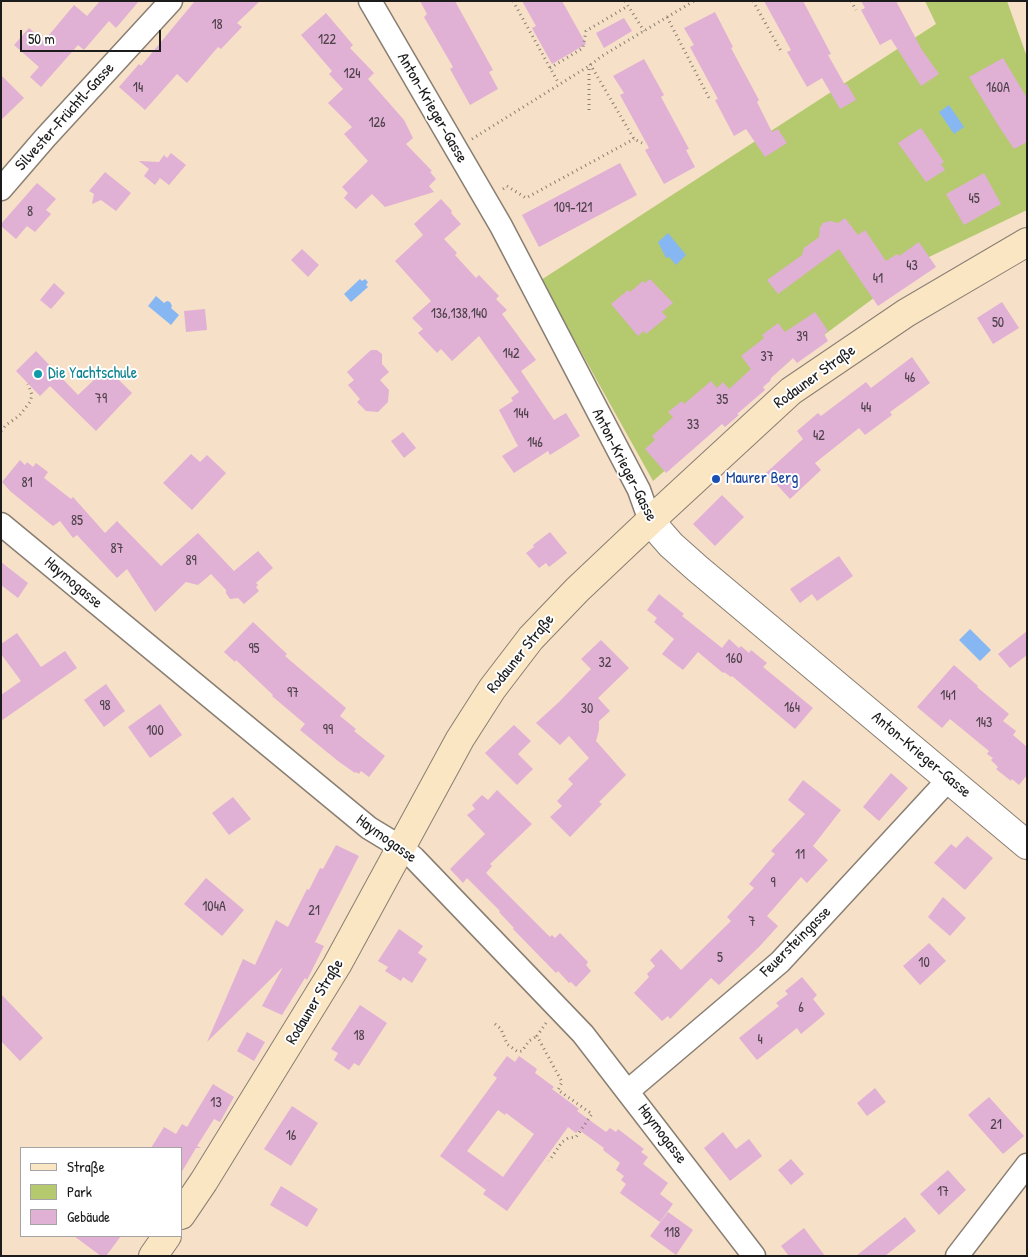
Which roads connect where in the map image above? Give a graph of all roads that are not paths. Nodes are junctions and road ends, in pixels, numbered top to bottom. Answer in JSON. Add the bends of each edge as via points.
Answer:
{"nodes":[{"id":1,"x":171,"y":1,"type":"edge"},
{"id":2,"x":370,"y":1,"type":"edge"},
{"id":3,"x":1,"y":189,"type":"edge"},
{"id":4,"x":1027,"y":242,"type":"edge"},
{"id":5,"x":650,"y":521,"type":"junction"},
{"id":6,"x":1,"y":524,"type":"edge"},
{"id":7,"x":949,"y":779,"type":"junction"},
{"id":8,"x":1027,"y":845,"type":"edge"},
{"id":9,"x":402,"y":848,"type":"junction"},
{"id":10,"x":628,"y":1091,"type":"junction"},
{"id":11,"x":1027,"y":1165,"type":"edge"},
{"id":12,"x":182,"y":1214,"type":"edge"},
{"id":13,"x":166,"y":1237,"type":"edge"},
{"id":14,"x":153,"y":1256,"type":"edge"},
{"id":15,"x":754,"y":1256,"type":"edge"},
{"id":16,"x":957,"y":1256,"type":"edge"}],
"edges":[{"from":1,"to":3,"type":"street","name":"Silvester-Früchtl-Gasse"},
{"from":2,"to":5,"type":"street","name":"Anton-Krieger-Gasse","via":[[500,226],[639,490]]},
{"from":4,"to":5,"type":"main road","name":"Rodauner Straße","via":[[906,313],[791,391]]},
{"from":5,"to":7,"type":"street","name":"Anton-Krieger-Gasse","via":[[671,545]]},
{"from":5,"to":9,"type":"main road","name":"Rodauner Straße","via":[[531,638],[497,682],[460,739]]},
{"from":6,"to":9,"type":"street","name":"Haymogasse","via":[[369,828]]},
{"from":7,"to":8,"type":"street","name":"Anton-Krieger-Gasse"},
{"from":7,"to":10,"type":"street","name":"Feuersteingasse","via":[[780,962]]},
{"from":9,"to":10,"type":"street","name":"Haymogasse","via":[[559,1007]]},
{"from":9,"to":12,"type":"main road","name":"Rodauner Straße","via":[[337,965]]},
{"from":10,"to":15,"type":"street","name":"Haymogasse"},
{"from":11,"to":16,"type":"street"},
{"from":13,"to":14,"type":"main road"}]}
